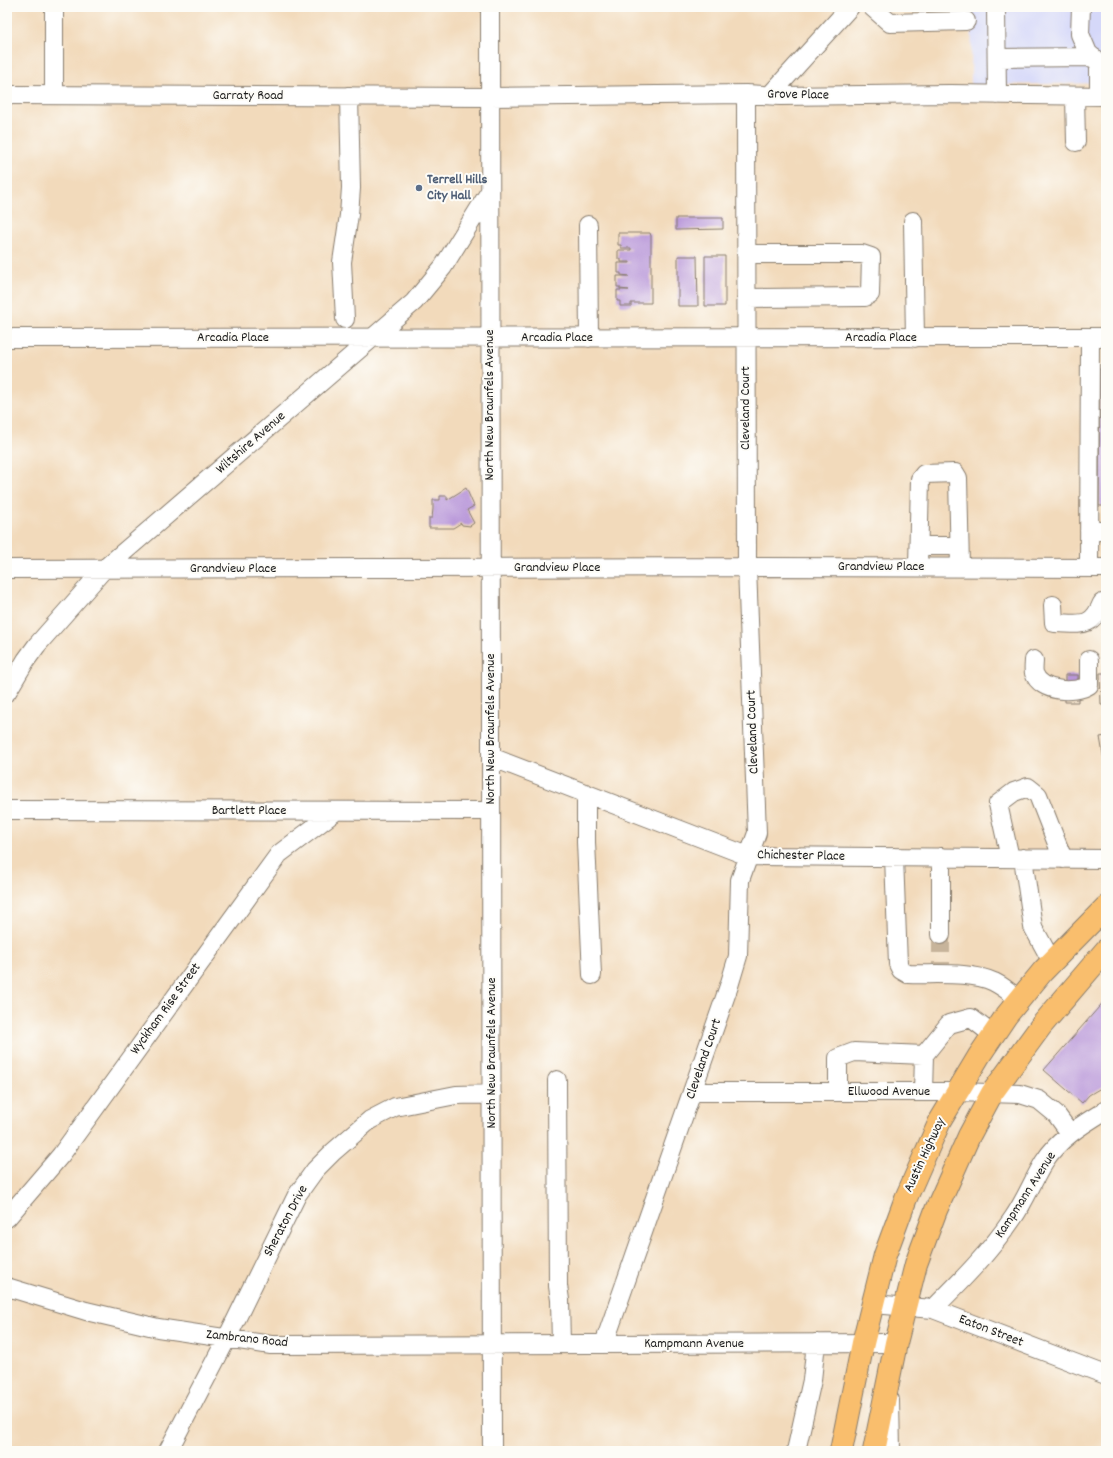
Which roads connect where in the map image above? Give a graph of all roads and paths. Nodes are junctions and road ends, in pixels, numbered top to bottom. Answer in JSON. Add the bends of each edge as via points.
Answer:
{"nodes":[{"id":1,"x":54,"y":7,"type":"edge"},
{"id":2,"x":490,"y":7,"type":"edge"},
{"id":3,"x":850,"y":7,"type":"edge"},
{"id":4,"x":872,"y":7,"type":"edge"},
{"id":5,"x":996,"y":7,"type":"edge"},
{"id":6,"x":1081,"y":7,"type":"edge"},
{"id":7,"x":966,"y":21,"type":"dead end"},
{"id":8,"x":1092,"y":57,"type":"junction"},
{"id":9,"x":997,"y":58,"type":"junction"},
{"id":10,"x":746,"y":94,"type":"junction"},
{"id":11,"x":771,"y":94,"type":"junction"},
{"id":12,"x":7,"y":95,"type":"edge"},
{"id":13,"x":54,"y":95,"type":"junction"},
{"id":14,"x":997,"y":95,"type":"junction"},
{"id":15,"x":349,"y":96,"type":"junction"},
{"id":16,"x":1075,"y":96,"type":"junction"},
{"id":17,"x":1102,"y":96,"type":"edge"},
{"id":18,"x":490,"y":97,"type":"junction"},
{"id":19,"x":1076,"y":142,"type":"dead end"},
{"id":20,"x":490,"y":191,"type":"junction"},
{"id":21,"x":913,"y":221,"type":"dead end"},
{"id":22,"x":588,"y":225,"type":"dead end"},
{"id":23,"x":746,"y":254,"type":"junction"},
{"id":24,"x":746,"y":298,"type":"junction"},
{"id":25,"x":345,"y":319,"type":"dead end"},
{"id":26,"x":746,"y":337,"type":"junction"},
{"id":27,"x":1098,"y":337,"type":"edge"},
{"id":28,"x":7,"y":338,"type":"edge"},
{"id":29,"x":372,"y":338,"type":"junction"},
{"id":30,"x":490,"y":338,"type":"junction"},
{"id":31,"x":589,"y":338,"type":"junction"},
{"id":32,"x":915,"y":338,"type":"junction"},
{"id":33,"x":1098,"y":531,"type":"edge"},
{"id":34,"x":919,"y":546,"type":"junction"},
{"id":35,"x":959,"y":546,"type":"junction"},
{"id":36,"x":747,"y":567,"type":"junction"},
{"id":37,"x":918,"y":567,"type":"junction"},
{"id":38,"x":960,"y":567,"type":"junction"},
{"id":39,"x":490,"y":568,"type":"junction"},
{"id":40,"x":1097,"y":568,"type":"edge"},
{"id":41,"x":7,"y":569,"type":"edge"},
{"id":42,"x":104,"y":569,"type":"junction"},
{"id":43,"x":1102,"y":603,"type":"dead end"},
{"id":44,"x":1053,"y":605,"type":"dead end"},
{"id":45,"x":1034,"y":660,"type":"dead end"},
{"id":46,"x":1089,"y":660,"type":"dead end"},
{"id":47,"x":7,"y":692,"type":"edge"},
{"id":48,"x":491,"y":757,"type":"junction"},
{"id":49,"x":586,"y":793,"type":"junction"},
{"id":50,"x":7,"y":810,"type":"edge"},
{"id":51,"x":336,"y":811,"type":"junction"},
{"id":52,"x":491,"y":811,"type":"junction"},
{"id":53,"x":748,"y":856,"type":"junction"},
{"id":54,"x":894,"y":857,"type":"junction"},
{"id":55,"x":941,"y":857,"type":"junction"},
{"id":56,"x":1017,"y":858,"type":"junction"},
{"id":57,"x":1064,"y":859,"type":"junction"},
{"id":58,"x":1106,"y":859,"type":"edge"},
{"id":59,"x":1106,"y":907,"type":"edge"},
{"id":60,"x":942,"y":935,"type":"tunnel mouth"},
{"id":61,"x":1106,"y":950,"type":"edge"},
{"id":62,"x":1052,"y":962,"type":"junction"},
{"id":63,"x":942,"y":964,"type":"dead end"},
{"id":64,"x":592,"y":975,"type":"dead end"},
{"id":65,"x":960,"y":976,"type":"junction"},
{"id":66,"x":1020,"y":999,"type":"junction"},
{"id":67,"x":993,"y":1035,"type":"junction"},
{"id":68,"x":924,"y":1054,"type":"junction"},
{"id":69,"x":557,"y":1080,"type":"dead end"},
{"id":70,"x":692,"y":1092,"type":"junction"},
{"id":71,"x":838,"y":1092,"type":"junction"},
{"id":72,"x":923,"y":1092,"type":"junction"},
{"id":73,"x":957,"y":1092,"type":"junction"},
{"id":74,"x":992,"y":1092,"type":"junction"},
{"id":75,"x":492,"y":1094,"type":"junction"},
{"id":76,"x":1106,"y":1110,"type":"edge"},
{"id":77,"x":1070,"y":1133,"type":"junction"},
{"id":78,"x":7,"y":1218,"type":"edge"},
{"id":79,"x":7,"y":1287,"type":"edge"},
{"id":80,"x":873,"y":1304,"type":"junction"},
{"id":81,"x":906,"y":1306,"type":"junction"},
{"id":82,"x":933,"y":1309,"type":"junction"},
{"id":83,"x":227,"y":1338,"type":"junction"},
{"id":84,"x":816,"y":1343,"type":"junction"},
{"id":85,"x":864,"y":1343,"type":"junction"},
{"id":86,"x":561,"y":1344,"type":"junction"},
{"id":87,"x":604,"y":1344,"type":"junction"},
{"id":88,"x":896,"y":1344,"type":"junction"},
{"id":89,"x":492,"y":1345,"type":"junction"},
{"id":90,"x":890,"y":1375,"type":"junction"},
{"id":91,"x":1106,"y":1375,"type":"edge"},
{"id":92,"x":168,"y":1451,"type":"edge"},
{"id":93,"x":492,"y":1451,"type":"edge"},
{"id":94,"x":796,"y":1451,"type":"edge"},
{"id":95,"x":841,"y":1451,"type":"edge"},
{"id":96,"x":874,"y":1451,"type":"edge"},
{"id":97,"x":891,"y":1451,"type":"edge"}],
"edges":[{"from":1,"to":13,"type":"street"},
{"from":2,"to":18,"type":"street","name":"North New Braunfels Avenue"},
{"from":3,"to":11,"type":"street"},
{"from":4,"to":7,"type":"street","via":[[890,23]]},
{"from":5,"to":9,"type":"street"},
{"from":6,"to":8,"type":"street","via":[[1080,34]]},
{"from":8,"to":9,"type":"street"},
{"from":8,"to":17,"type":"street","via":[[1099,64]]},
{"from":9,"to":14,"type":"street"},
{"from":10,"to":11,"type":"street","name":"Grove Place"},
{"from":10,"to":18,"type":"street","name":"Grove Place"},
{"from":10,"to":23,"type":"street","name":"Cleveland Court"},
{"from":11,"to":14,"type":"street","name":"Grove Place"},
{"from":12,"to":13,"type":"street","name":"Garraty Road"},
{"from":13,"to":15,"type":"street","name":"Garraty Road"},
{"from":14,"to":16,"type":"street","name":"Grove Place"},
{"from":15,"to":18,"type":"street","name":"Garraty Road"},
{"from":15,"to":25,"type":"street","via":[[351,188],[342,262]]},
{"from":16,"to":17,"type":"street","name":"Grove Place"},
{"from":16,"to":19,"type":"street"},
{"from":18,"to":20,"type":"street","name":"North New Braunfels Avenue"},
{"from":20,"to":29,"type":"street","name":"Wiltshire Avenue","via":[[443,267],[414,302]]},
{"from":20,"to":30,"type":"street","name":"North New Braunfels Avenue"},
{"from":21,"to":32,"type":"street"},
{"from":22,"to":31,"type":"street"},
{"from":23,"to":24,"type":"street","name":"Cleveland Court"},
{"from":23,"to":24,"type":"street","via":[[862,254],[871,257],[870,294],[864,297]]},
{"from":24,"to":26,"type":"street","name":"Cleveland Court"},
{"from":26,"to":31,"type":"street","name":"Arcadia Place"},
{"from":26,"to":32,"type":"street","name":"Arcadia Place"},
{"from":26,"to":36,"type":"street","name":"Cleveland Court"},
{"from":27,"to":32,"type":"street","name":"Arcadia Place"},
{"from":27,"to":33,"type":"street"},
{"from":28,"to":29,"type":"street","name":"Arcadia Place"},
{"from":29,"to":30,"type":"street","name":"Arcadia Place"},
{"from":29,"to":42,"type":"street","name":"Wiltshire Avenue"},
{"from":30,"to":31,"type":"street","name":"Arcadia Place"},
{"from":30,"to":39,"type":"street","name":"North New Braunfels Avenue"},
{"from":33,"to":40,"type":"street"},
{"from":34,"to":35,"type":"street"},
{"from":34,"to":35,"type":"street","via":[[920,479],[924,474],[954,473],[958,478]]},
{"from":34,"to":37,"type":"street"},
{"from":35,"to":38,"type":"street"},
{"from":36,"to":37,"type":"street","name":"Grandview Place"},
{"from":36,"to":39,"type":"street","name":"Grandview Place"},
{"from":36,"to":53,"type":"street","name":"Cleveland Court","via":[[757,833]]},
{"from":37,"to":38,"type":"street","name":"Grandview Place"},
{"from":38,"to":40,"type":"street","name":"Grandview Place"},
{"from":39,"to":42,"type":"street","name":"Grandview Place"},
{"from":39,"to":48,"type":"street","name":"North New Braunfels Avenue"},
{"from":41,"to":42,"type":"street","name":"Grandview Place"},
{"from":42,"to":47,"type":"street","name":"Wiltshire Avenue","via":[[37,645]]},
{"from":43,"to":44,"type":"street","via":[[1096,616],[1089,623],[1054,623]]},
{"from":45,"to":46,"type":"street","via":[[1034,674],[1043,685],[1059,690],[1083,689],[1088,685]]},
{"from":48,"to":49,"type":"street","name":"Chichester Place"},
{"from":48,"to":52,"type":"street","name":"North New Braunfels Avenue"},
{"from":49,"to":53,"type":"street","name":"Chichester Place"},
{"from":49,"to":64,"type":"street"},
{"from":50,"to":51,"type":"street","name":"Bartlett Place"},
{"from":51,"to":52,"type":"street","name":"Bartlett Place"},
{"from":51,"to":78,"type":"street","name":"Wyckham Rise Street","via":[[279,854],[61,1155]]},
{"from":52,"to":75,"type":"street","name":"North New Braunfels Avenue"},
{"from":53,"to":54,"type":"street","name":"Chichester Place"},
{"from":53,"to":70,"type":"street","name":"Cleveland Court","via":[[740,880],[738,956]]},
{"from":54,"to":55,"type":"street","name":"Chichester Place"},
{"from":54,"to":65,"type":"street","via":[[898,964],[901,970],[908,974]]},
{"from":55,"to":56,"type":"street","name":"Chichester Place"},
{"from":55,"to":60,"type":"street"},
{"from":56,"to":57,"type":"street","name":"Chichester Place"},
{"from":56,"to":57,"type":"street","via":[[998,804],[1014,792],[1028,786],[1038,795]]},
{"from":56,"to":62,"type":"street","via":[[1033,927]]},
{"from":57,"to":58,"type":"street","name":"Chichester Place"},
{"from":59,"to":62,"type":"main road","name":"Austin Highway"},
{"from":61,"to":74,"type":"main road","via":[[1041,1026]]},
{"from":62,"to":66,"type":"main road","name":"Austin Highway"},
{"from":63,"to":65,"type":"street"},
{"from":65,"to":66,"type":"street","via":[[984,978]]},
{"from":66,"to":67,"type":"main road","name":"Austin Highway"},
{"from":67,"to":68,"type":"street","via":[[970,1018],[949,1024]]},
{"from":67,"to":73,"type":"main road","name":"Austin Highway"},
{"from":68,"to":71,"type":"street","via":[[854,1052],[838,1058]]},
{"from":68,"to":72,"type":"street"},
{"from":69,"to":86,"type":"street"},
{"from":70,"to":71,"type":"street","name":"Ellwood Avenue"},
{"from":70,"to":87,"type":"street","name":"Cleveland Court"},
{"from":71,"to":72,"type":"street","name":"Ellwood Avenue"},
{"from":72,"to":73,"type":"street","name":"Ellwood Avenue"},
{"from":73,"to":74,"type":"street","name":"Ellwood Avenue"},
{"from":73,"to":80,"type":"main road","name":"Austin Highway","via":[[940,1121],[906,1198],[885,1255]]},
{"from":74,"to":77,"type":"street","name":"Ellwood Avenue","via":[[1020,1094],[1039,1100],[1056,1114]]},
{"from":74,"to":81,"type":"main road","via":[[936,1210],[916,1264]]},
{"from":75,"to":83,"type":"street","name":"Sheraton Drive","via":[[456,1095],[395,1107],[370,1120],[333,1152],[315,1170],[297,1195]]},
{"from":75,"to":89,"type":"street","name":"North New Braunfels Avenue"},
{"from":76,"to":77,"type":"street","name":"Kampmann Avenue"},
{"from":77,"to":82,"type":"street","name":"Kampmann Avenue","via":[[1045,1161],[1014,1217],[996,1242]]},
{"from":79,"to":83,"type":"street","name":"Zambrano Road","via":[[86,1311],[158,1328]]},
{"from":80,"to":81,"type":"street","name":"Eaton Street"},
{"from":80,"to":85,"type":"main road","name":"Austin Highway"},
{"from":81,"to":82,"type":"street","name":"Eaton Street"},
{"from":81,"to":88,"type":"main road"},
{"from":82,"to":91,"type":"street","name":"Eaton Street"},
{"from":83,"to":89,"type":"street","name":"Zambrano Road","via":[[271,1345]]},
{"from":83,"to":92,"type":"street","name":"Sheraton Drive"},
{"from":84,"to":85,"type":"street","name":"Kampmann Avenue"},
{"from":84,"to":87,"type":"street","name":"Kampmann Avenue"},
{"from":84,"to":94,"type":"street","via":[[812,1380]]},
{"from":85,"to":88,"type":"street","name":"Kampmann Avenue"},
{"from":85,"to":95,"type":"main road","name":"Austin Highway"},
{"from":86,"to":87,"type":"street","name":"Kampmann Avenue"},
{"from":86,"to":89,"type":"street","name":"Kampmann Avenue"},
{"from":88,"to":90,"type":"main road"},
{"from":89,"to":93,"type":"street","name":"North New Braunfels Avenue"},
{"from":90,"to":96,"type":"main road"},
{"from":90,"to":97,"type":"street"}]}
